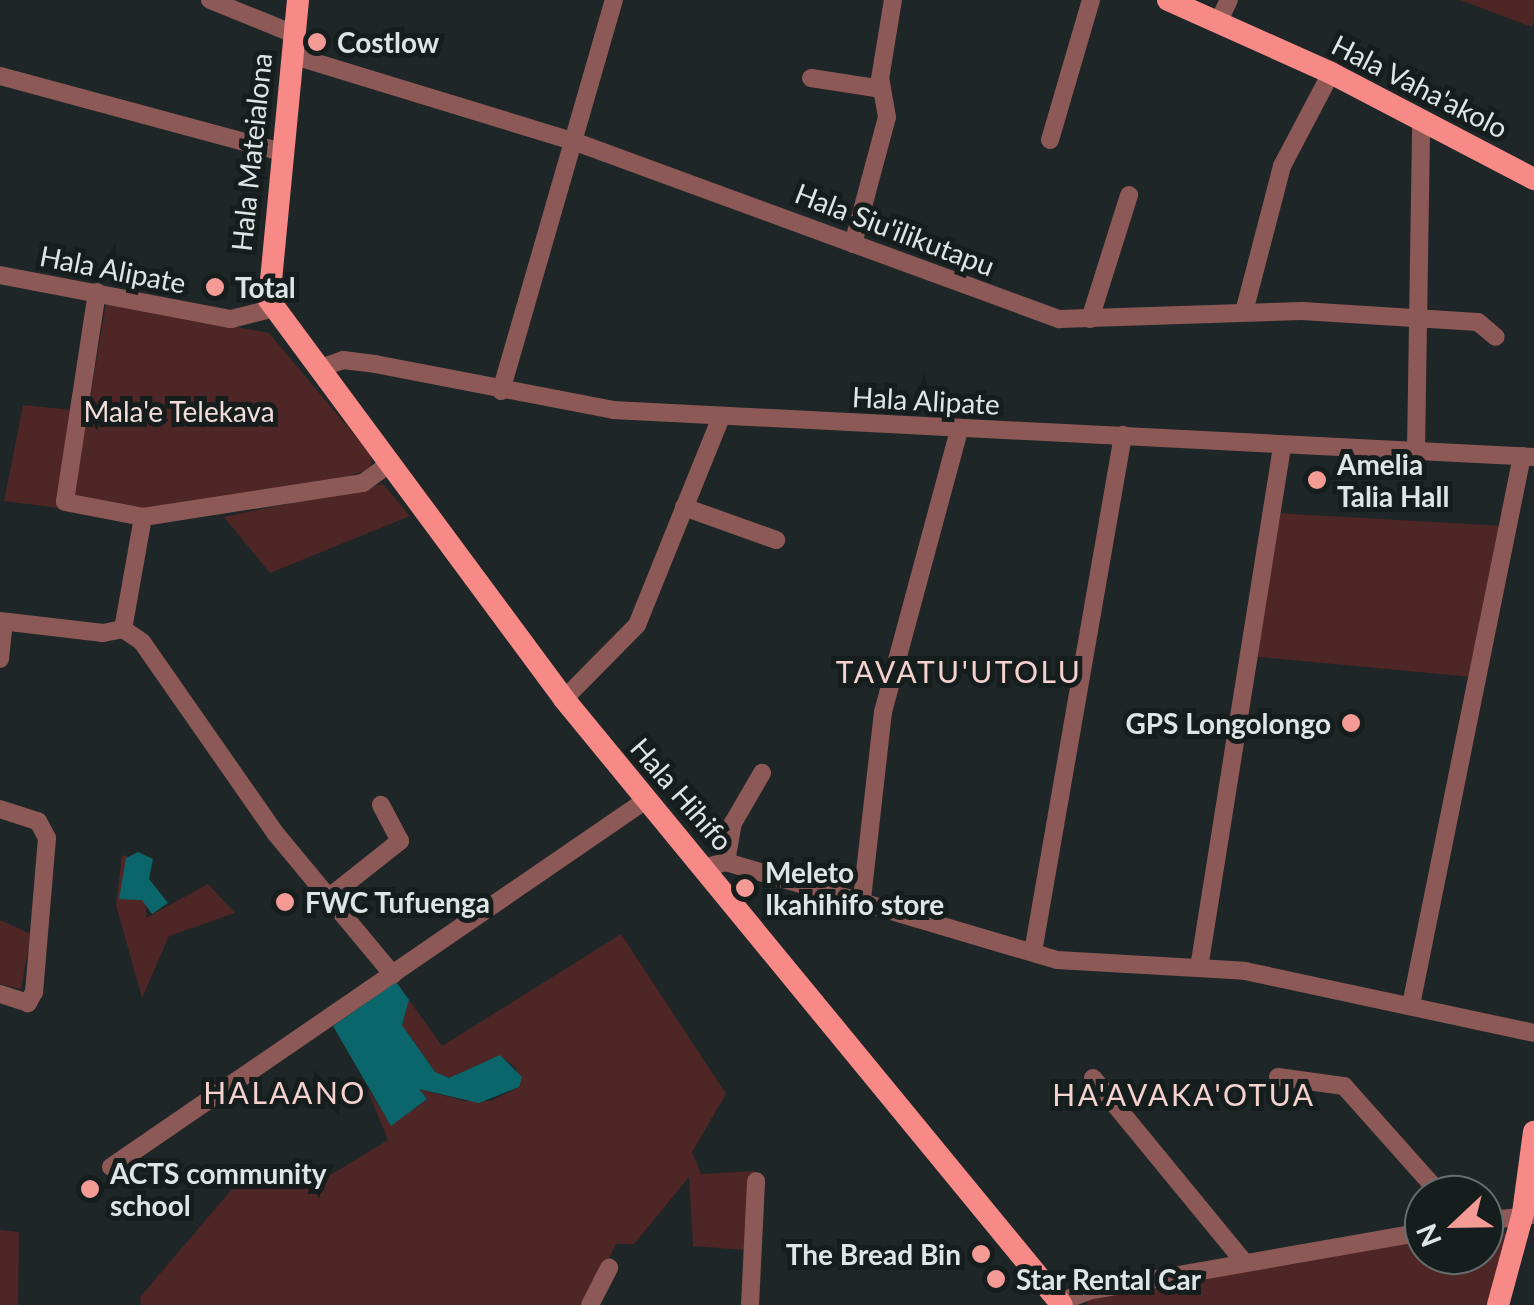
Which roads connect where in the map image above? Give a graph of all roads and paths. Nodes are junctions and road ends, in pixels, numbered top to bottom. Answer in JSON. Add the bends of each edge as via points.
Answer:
{"nodes":[{"id":1,"x":210,"y":0,"type":"edge"},
{"id":2,"x":298,"y":0,"type":"edge"},
{"id":3,"x":614,"y":0,"type":"edge"},
{"id":4,"x":893,"y":0,"type":"edge"},
{"id":5,"x":1090,"y":0,"type":"edge"},
{"id":6,"x":1168,"y":0,"type":"edge"},
{"id":7,"x":1224,"y":10,"type":"edge"},
{"id":8,"x":292,"y":44,"type":"junction"},
{"id":9,"x":1330,"y":73,"type":"junction"},
{"id":10,"x":0,"y":76,"type":"edge"},
{"id":11,"x":812,"y":78,"type":"dead end"},
{"id":12,"x":882,"y":90,"type":"junction"},
{"id":13,"x":1422,"y":119,"type":"junction"},
{"id":14,"x":572,"y":140,"type":"junction"},
{"id":15,"x":1050,"y":140,"type":"dead end"},
{"id":16,"x":281,"y":152,"type":"junction"},
{"id":17,"x":1534,"y":178,"type":"edge"},
{"id":18,"x":1129,"y":194,"type":"dead end"},
{"id":19,"x":854,"y":244,"type":"junction"},
{"id":20,"x":0,"y":275,"type":"edge"},
{"id":21,"x":97,"y":292,"type":"junction"},
{"id":22,"x":274,"y":308,"type":"junction"},
{"id":23,"x":1244,"y":312,"type":"junction"},
{"id":24,"x":1419,"y":317,"type":"junction"},
{"id":25,"x":1090,"y":319,"type":"junction"},
{"id":26,"x":1496,"y":337,"type":"dead end"},
{"id":27,"x":321,"y":368,"type":"junction"},
{"id":28,"x":501,"y":391,"type":"junction"},
{"id":29,"x":720,"y":417,"type":"junction"},
{"id":30,"x":959,"y":430,"type":"junction"},
{"id":31,"x":1123,"y":435,"type":"junction"},
{"id":32,"x":1282,"y":447,"type":"junction"},
{"id":33,"x":1416,"y":450,"type":"junction"},
{"id":34,"x":1528,"y":457,"type":"edge"},
{"id":35,"x":392,"y":463,"type":"junction"},
{"id":36,"x":684,"y":507,"type":"junction"},
{"id":37,"x":144,"y":518,"type":"junction"},
{"id":38,"x":776,"y":540,"type":"dead end"},
{"id":39,"x":2,"y":621,"type":"edge"},
{"id":40,"x":123,"y":629,"type":"junction"},
{"id":41,"x":0,"y":659,"type":"edge"},
{"id":42,"x":564,"y":699,"type":"junction"},
{"id":43,"x":762,"y":773,"type":"dead end"},
{"id":44,"x":646,"y":800,"type":"junction"},
{"id":45,"x":381,"y":804,"type":"dead end"},
{"id":46,"x":0,"y":809,"type":"edge"},
{"id":47,"x":716,"y":864,"type":"junction"},
{"id":48,"x":328,"y":898,"type":"junction"},
{"id":49,"x":862,"y":899,"type":"junction"},
{"id":50,"x":1033,"y":952,"type":"junction"},
{"id":51,"x":1199,"y":968,"type":"junction"},
{"id":52,"x":393,"y":975,"type":"junction"},
{"id":53,"x":0,"y":994,"type":"edge"},
{"id":54,"x":1411,"y":1005,"type":"junction"},
{"id":55,"x":1534,"y":1032,"type":"edge"},
{"id":56,"x":1278,"y":1077,"type":"dead end"},
{"id":57,"x":1093,"y":1078,"type":"dead end"},
{"id":58,"x":1534,"y":1132,"type":"edge"},
{"id":59,"x":111,"y":1166,"type":"dead end"},
{"id":60,"x":1423,"y":1175,"type":"edge"},
{"id":61,"x":756,"y":1181,"type":"dead end"},
{"id":62,"x":1529,"y":1214,"type":"edge"},
{"id":63,"x":1504,"y":1218,"type":"edge"},
{"id":64,"x":1404,"y":1235,"type":"edge"},
{"id":65,"x":1244,"y":1262,"type":"junction"},
{"id":66,"x":609,"y":1268,"type":"dead end"},
{"id":67,"x":1062,"y":1304,"type":"edge"},
{"id":68,"x":590,"y":1305,"type":"edge"},
{"id":69,"x":750,"y":1305,"type":"edge"},
{"id":70,"x":1498,"y":1305,"type":"edge"}],
"edges":[{"from":1,"to":8,"type":"street","name":"Hala Siu'ilikutapu"},
{"from":2,"to":8,"type":"main road","name":"Hala Mateialona"},
{"from":3,"to":14,"type":"street"},
{"from":4,"to":12,"type":"street"},
{"from":5,"to":15,"type":"street"},
{"from":6,"to":7,"type":"main road","name":"Hala Vaha'akolo"},
{"from":7,"to":9,"type":"main road","name":"Hala Vaha'akolo"},
{"from":8,"to":14,"type":"street","name":"Hala Siu'ilikutapu"},
{"from":8,"to":16,"type":"main road","name":"Hala Mateialona"},
{"from":9,"to":13,"type":"main road","name":"Hala Vaha'akolo"},
{"from":9,"to":23,"type":"street","via":[[1282,166]]},
{"from":10,"to":16,"type":"street"},
{"from":11,"to":12,"type":"street"},
{"from":12,"to":19,"type":"street","via":[[887,117]]},
{"from":13,"to":17,"type":"main road","name":"Hala Vaha'akolo"},
{"from":13,"to":24,"type":"street"},
{"from":14,"to":19,"type":"street","name":"Hala Siu'ilikutapu"},
{"from":14,"to":28,"type":"street"},
{"from":16,"to":22,"type":"main road","name":"Hala Mateialona","via":[[268,281]]},
{"from":18,"to":25,"type":"street"},
{"from":19,"to":25,"type":"street","name":"Hala Siu'ilikutapu","via":[[1046,316]]},
{"from":20,"to":21,"type":"street","name":"Hala Alipate"},
{"from":21,"to":22,"type":"street","name":"Hala Alipate","via":[[231,319]]},
{"from":21,"to":37,"type":"street","via":[[65,502]]},
{"from":22,"to":27,"type":"main road","name":"Hala Hihifo"},
{"from":23,"to":24,"type":"street","name":"Hala Siu'ilikutapu"},
{"from":23,"to":25,"type":"street","name":"Hala Siu'ilikutapu"},
{"from":24,"to":26,"type":"street","name":"Hala Siu'ilikutapu","via":[[1478,322]]},
{"from":24,"to":33,"type":"street"},
{"from":27,"to":28,"type":"street","name":"Hala Alipate","via":[[343,360],[375,364]]},
{"from":27,"to":35,"type":"main road","name":"Hala Hihifo"},
{"from":28,"to":29,"type":"street","name":"Hala Alipate","via":[[613,410]]},
{"from":29,"to":30,"type":"street","name":"Hala Alipate"},
{"from":29,"to":36,"type":"street"},
{"from":30,"to":31,"type":"street","name":"Hala Alipate"},
{"from":30,"to":49,"type":"street","via":[[884,712]]},
{"from":31,"to":32,"type":"street","name":"Hala Alipate"},
{"from":31,"to":50,"type":"street"},
{"from":32,"to":33,"type":"street","name":"Hala Alipate"},
{"from":32,"to":51,"type":"street"},
{"from":33,"to":34,"type":"street","name":"Hala Alipate"},
{"from":34,"to":54,"type":"street"},
{"from":35,"to":37,"type":"street","via":[[362,482]]},
{"from":35,"to":42,"type":"main road","name":"Hala Hihifo"},
{"from":36,"to":38,"type":"street"},
{"from":36,"to":42,"type":"street","via":[[637,625]]},
{"from":37,"to":40,"type":"street"},
{"from":39,"to":40,"type":"street","via":[[103,633]]},
{"from":39,"to":41,"type":"street"},
{"from":40,"to":48,"type":"street","via":[[142,642]]},
{"from":42,"to":44,"type":"main road","name":"Hala Hihifo"},
{"from":43,"to":47,"type":"street"},
{"from":44,"to":47,"type":"main road","name":"Hala Hihifo"},
{"from":44,"to":52,"type":"street"},
{"from":45,"to":48,"type":"street","via":[[400,841]]},
{"from":46,"to":53,"type":"street","via":[[38,821],[47,838],[28,1003]]},
{"from":47,"to":49,"type":"street"},
{"from":47,"to":67,"type":"main road","name":"Hala Hihifo"},
{"from":48,"to":52,"type":"street"},
{"from":49,"to":50,"type":"street"},
{"from":50,"to":51,"type":"street","via":[[1090,966]]},
{"from":51,"to":54,"type":"street","via":[[1245,970]]},
{"from":52,"to":59,"type":"street"},
{"from":54,"to":55,"type":"street"},
{"from":56,"to":60,"type":"street","via":[[1344,1086]]},
{"from":57,"to":65,"type":"street"},
{"from":58,"to":62,"type":"main road"},
{"from":61,"to":69,"type":"street"},
{"from":62,"to":63,"type":"street"},
{"from":62,"to":70,"type":"main road"},
{"from":64,"to":65,"type":"street"},
{"from":65,"to":67,"type":"street","via":[[1088,1290]]},
{"from":66,"to":68,"type":"street"}]}
